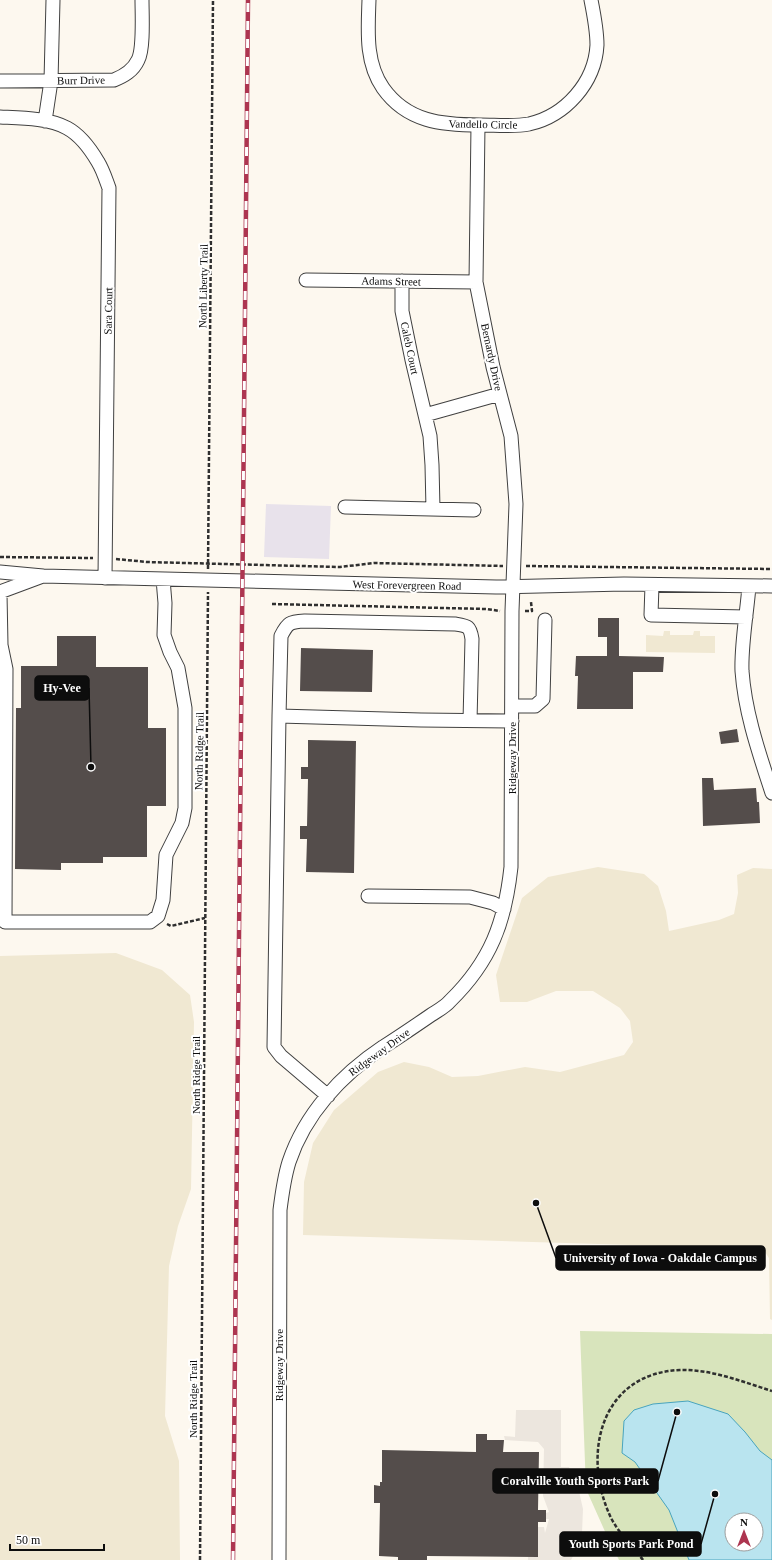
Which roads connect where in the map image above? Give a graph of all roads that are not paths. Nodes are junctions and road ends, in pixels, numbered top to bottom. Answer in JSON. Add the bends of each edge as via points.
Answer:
{"nodes":[{"id":1,"x":53,"y":0,"type":"edge"},
{"id":2,"x":142,"y":0,"type":"edge"},
{"id":3,"x":369,"y":0,"type":"edge"},
{"id":4,"x":591,"y":0,"type":"edge"},
{"id":5,"x":51,"y":80,"type":"junction"},
{"id":6,"x":0,"y":81,"type":"edge"},
{"id":7,"x":0,"y":117,"type":"edge"},
{"id":8,"x":45,"y":121,"type":"junction"},
{"id":9,"x":478,"y":125,"type":"junction"},
{"id":10,"x":306,"y":280,"type":"dead end"},
{"id":11,"x":402,"y":281,"type":"junction"},
{"id":12,"x":476,"y":282,"type":"junction"},
{"id":13,"x":500,"y":394,"type":"junction"},
{"id":14,"x":425,"y":415,"type":"junction"},
{"id":15,"x":345,"y":507,"type":"dead end"},
{"id":16,"x":433,"y":509,"type":"junction"},
{"id":17,"x":474,"y":510,"type":"dead end"},
{"id":18,"x":0,"y":572,"type":"edge"},
{"id":19,"x":43,"y":576,"type":"junction"},
{"id":20,"x":105,"y":578,"type":"junction"},
{"id":21,"x":163,"y":579,"type":"junction"},
{"id":22,"x":652,"y":585,"type":"junction"},
{"id":23,"x":749,"y":586,"type":"junction"},
{"id":24,"x":772,"y":586,"type":"edge"},
{"id":25,"x":512,"y":587,"type":"junction"},
{"id":26,"x":0,"y":593,"type":"edge"},
{"id":27,"x":746,"y":617,"type":"junction"},
{"id":28,"x":544,"y":620,"type":"dead end"},
{"id":29,"x":512,"y":706,"type":"junction"},
{"id":30,"x":279,"y":716,"type":"junction"},
{"id":31,"x":470,"y":721,"type":"junction"},
{"id":32,"x":512,"y":721,"type":"junction"},
{"id":33,"x":772,"y":793,"type":"edge"},
{"id":34,"x":368,"y":896,"type":"dead end"},
{"id":35,"x":504,"y":909,"type":"junction"},
{"id":36,"x":2,"y":922,"type":"edge"},
{"id":37,"x":328,"y":1096,"type":"junction"},
{"id":38,"x":279,"y":1560,"type":"edge"}],
"edges":[{"from":1,"to":5,"type":"street","name":"Burr Drive"},
{"from":2,"to":5,"type":"street","name":"Burr Drive","via":[[139,60],[127,74],[114,80]]},
{"from":3,"to":9,"type":"street","name":"Vandello Circle","via":[[370,59],[383,88],[408,112],[422,119],[438,124]]},
{"from":4,"to":9,"type":"street","name":"Vandello Circle","via":[[597,46],[594,63],[589,77],[570,102],[559,111],[530,124]]},
{"from":5,"to":6,"type":"street","name":"Burr Drive"},
{"from":5,"to":8,"type":"street","name":"Burr Drive"},
{"from":7,"to":8,"type":"street","name":"Sara Court"},
{"from":8,"to":20,"type":"street","name":"Sara Court","via":[[67,128],[86,144],[99,163],[109,188]]},
{"from":9,"to":12,"type":"street","name":"Bernardy Drive"},
{"from":10,"to":11,"type":"street","name":"Adams Street"},
{"from":11,"to":12,"type":"street","name":"Adams Street"},
{"from":11,"to":14,"type":"street","name":"Caleb Court","via":[[402,311]]},
{"from":12,"to":13,"type":"street","name":"Bernardy Drive"},
{"from":13,"to":14,"type":"street"},
{"from":13,"to":25,"type":"street","name":"Bernardy Drive","via":[[511,436],[516,504]]},
{"from":14,"to":16,"type":"street","name":"Caleb Court","via":[[431,443]]},
{"from":15,"to":16,"type":"street"},
{"from":16,"to":17,"type":"street"},
{"from":18,"to":19,"type":"street","name":"West Forevergreen Road"},
{"from":19,"to":20,"type":"street","name":"West Forevergreen Road"},
{"from":19,"to":26,"type":"street","name":"West Forevergreen Road"},
{"from":20,"to":21,"type":"street","name":"West Forevergreen Road"},
{"from":21,"to":25,"type":"street","name":"West Forevergreen Road"},
{"from":21,"to":36,"type":"street","via":[[164,635],[178,668],[185,708],[185,808],[182,824],[166,855],[163,900],[158,916],[150,922]]},
{"from":22,"to":23,"type":"street","name":"West Forevergreen Road"},
{"from":22,"to":25,"type":"street","name":"West Forevergreen Road"},
{"from":22,"to":27,"type":"street","via":[[651,615]]},
{"from":23,"to":24,"type":"street","name":"West Forevergreen Road"},
{"from":23,"to":27,"type":"street"},
{"from":25,"to":29,"type":"street","name":"Ridgeway Drive"},
{"from":26,"to":36,"type":"street","via":[[1,645],[6,669]]},
{"from":27,"to":33,"type":"street","via":[[742,670],[745,694],[755,741]]},
{"from":28,"to":29,"type":"street","via":[[543,699],[535,706]]},
{"from":29,"to":32,"type":"street","name":"Ridgeway Drive"},
{"from":30,"to":31,"type":"street"},
{"from":30,"to":31,"type":"street","via":[[280,636],[291,622],[455,624],[466,626],[472,639]]},
{"from":30,"to":37,"type":"street","via":[[274,1047]]},
{"from":31,"to":32,"type":"street"},
{"from":32,"to":35,"type":"street","name":"Ridgeway Drive","via":[[511,867]]},
{"from":34,"to":35,"type":"street","via":[[470,897]]},
{"from":35,"to":37,"type":"street","name":"Ridgeway Drive","via":[[490,948],[449,1003],[354,1068]]},
{"from":37,"to":38,"type":"street","name":"Ridgeway Drive","via":[[308,1123],[289,1162],[280,1210]]}]}
